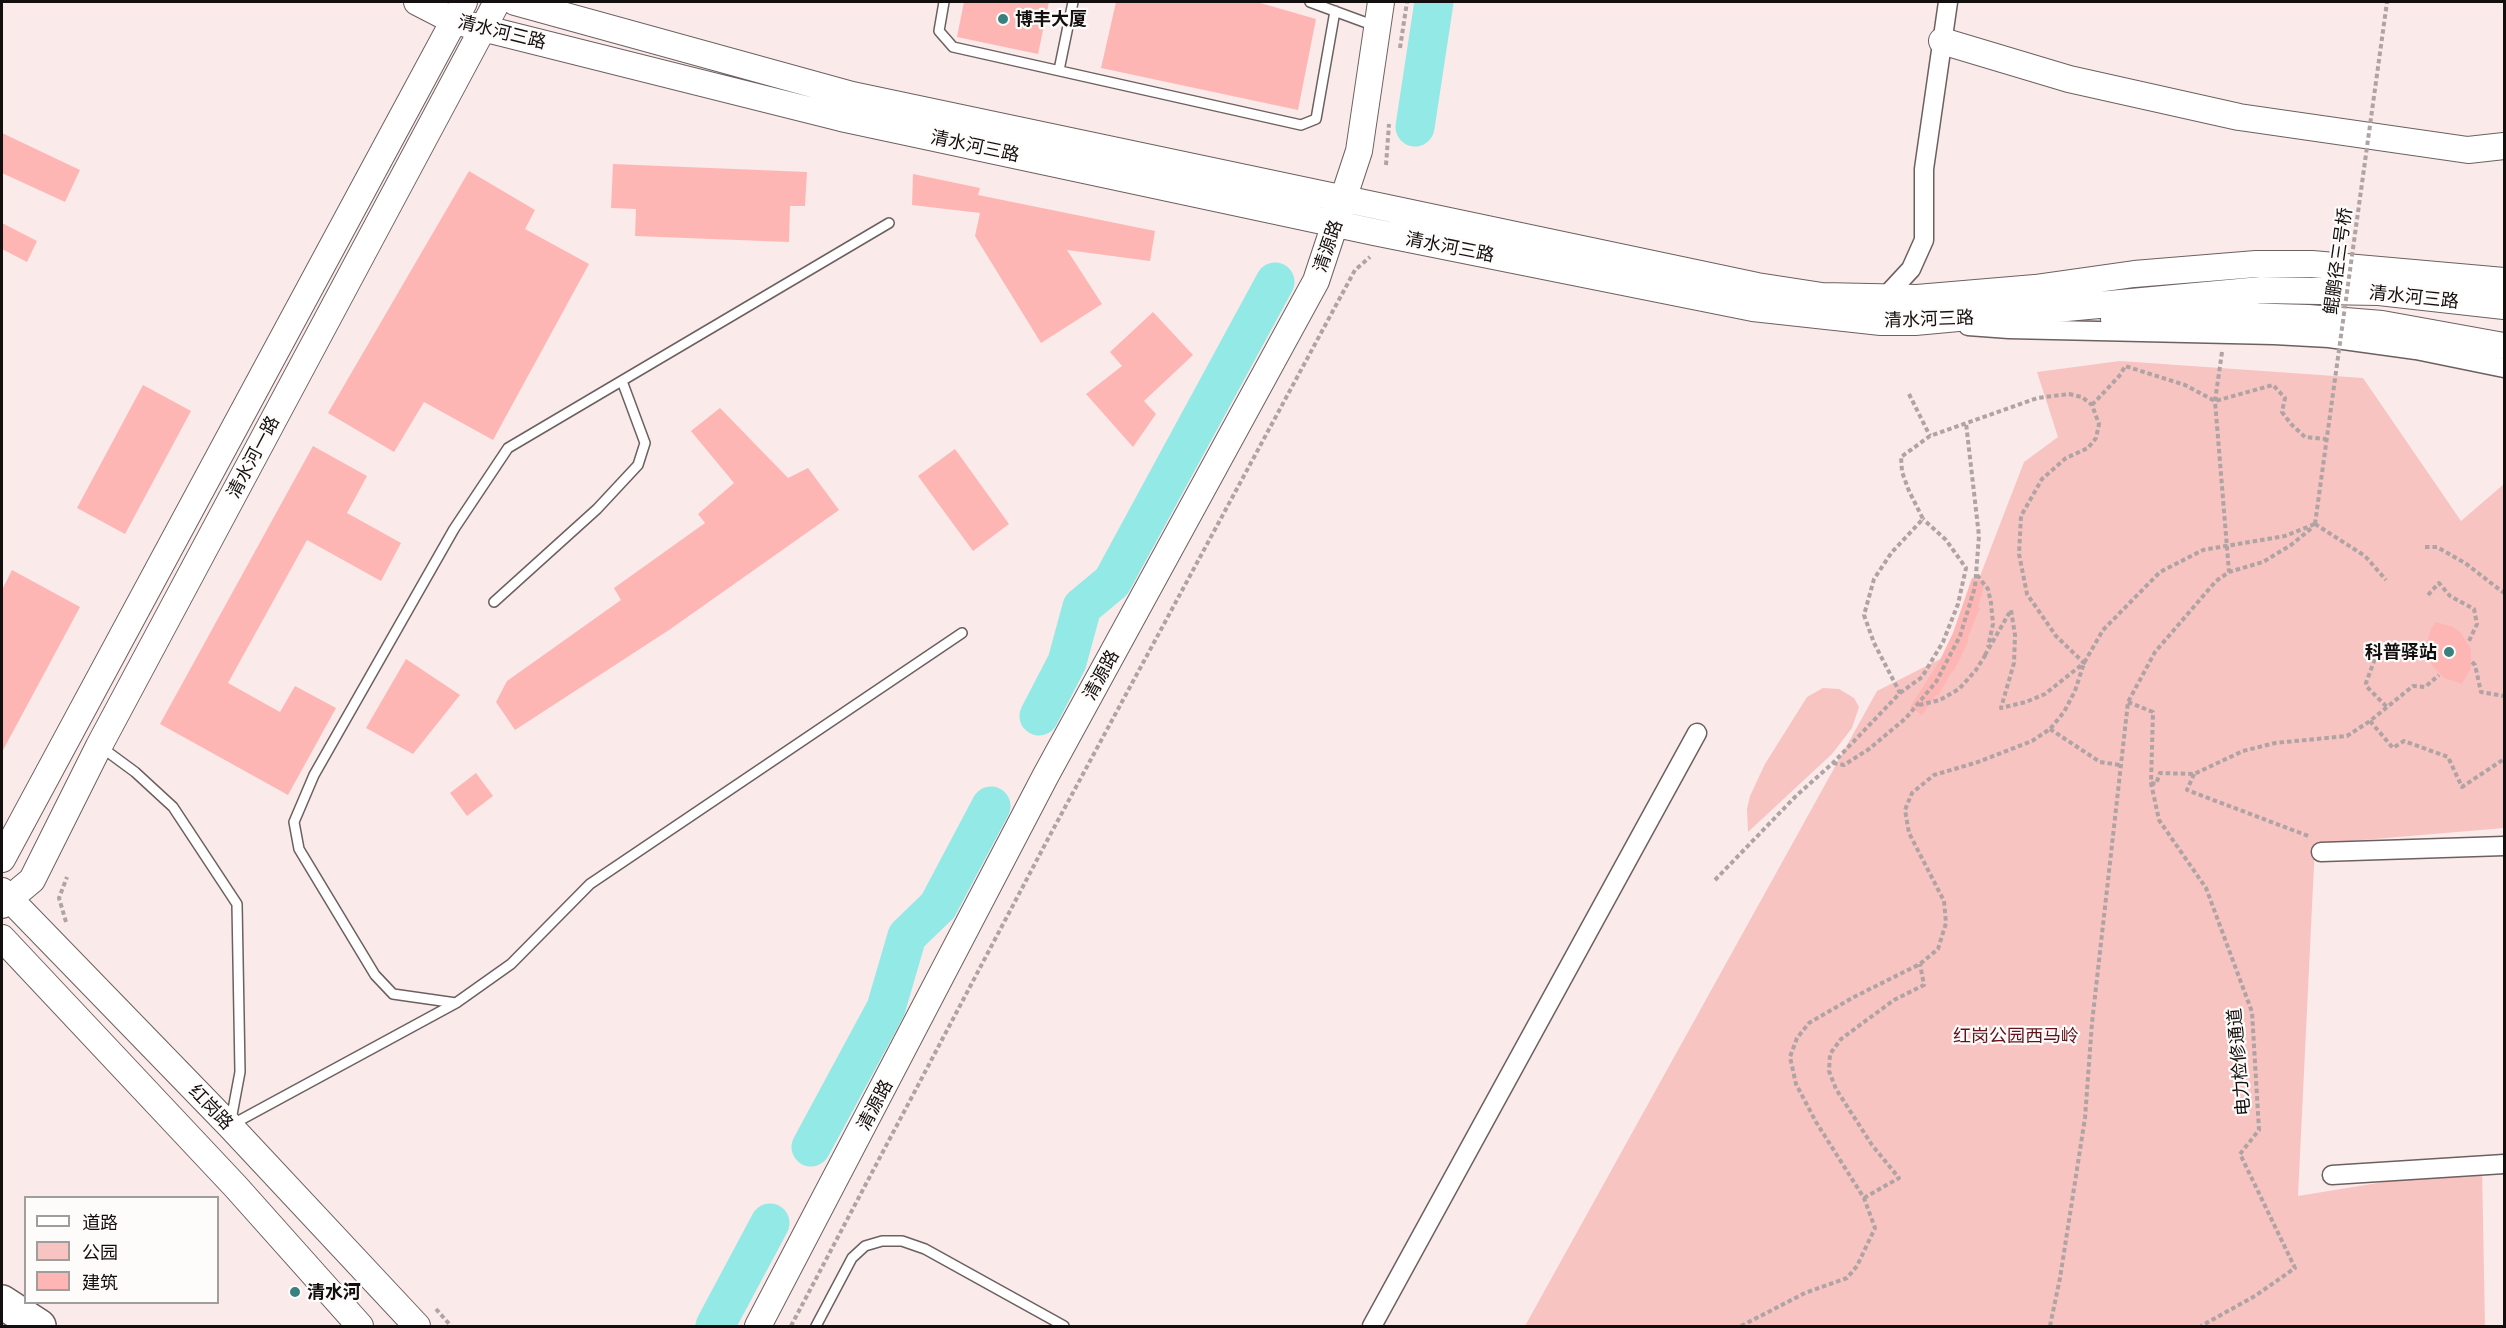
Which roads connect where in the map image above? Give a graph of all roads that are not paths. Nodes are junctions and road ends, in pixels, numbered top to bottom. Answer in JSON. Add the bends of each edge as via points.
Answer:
{"nodes":[{"id":1,"x":417,"y":2,"type":"edge"},
{"id":2,"x":497,"y":2,"type":"edge"},
{"id":3,"x":515,"y":2,"type":"edge"},
{"id":4,"x":944,"y":2,"type":"edge"},
{"id":5,"x":1073,"y":2,"type":"edge"},
{"id":6,"x":1310,"y":2,"type":"edge"},
{"id":7,"x":1381,"y":2,"type":"edge"},
{"id":8,"x":1395,"y":2,"type":"edge"},
{"id":9,"x":1948,"y":2,"type":"edge"},
{"id":10,"x":459,"y":11,"type":"edge"},
{"id":11,"x":1335,"y":11,"type":"junction"},
{"id":12,"x":1377,"y":27,"type":"junction"},
{"id":13,"x":482,"y":28,"type":"junction"},
{"id":14,"x":1942,"y":41,"type":"junction"},
{"id":15,"x":1059,"y":70,"type":"junction"},
{"id":16,"x":2505,"y":146,"type":"edge"},
{"id":17,"x":1351,"y":200,"type":"junction"},
{"id":18,"x":889,"y":223,"type":"dead end"},
{"id":19,"x":1343,"y":225,"type":"junction"},
{"id":20,"x":2380,"y":280,"type":"junction"},
{"id":21,"x":2505,"y":281,"type":"edge"},
{"id":22,"x":2505,"y":306,"type":"edge"},
{"id":23,"x":1883,"y":310,"type":"junction"},
{"id":24,"x":2027,"y":313,"type":"junction"},
{"id":25,"x":1915,"y":322,"type":"junction"},
{"id":26,"x":2505,"y":346,"type":"edge"},
{"id":27,"x":2505,"y":368,"type":"edge"},
{"id":28,"x":622,"y":381,"type":"junction"},
{"id":29,"x":494,"y":602,"type":"dead end"},
{"id":30,"x":962,"y":633,"type":"dead end"},
{"id":31,"x":1697,"y":733,"type":"dead end"},
{"id":32,"x":99,"y":746,"type":"junction"},
{"id":33,"x":2505,"y":846,"type":"edge"},
{"id":34,"x":2324,"y":852,"type":"road end"},
{"id":35,"x":2,"y":859,"type":"edge"},
{"id":36,"x":4,"y":899,"type":"edge"},
{"id":37,"x":2,"y":938,"type":"edge"},
{"id":38,"x":456,"y":1003,"type":"junction"},
{"id":39,"x":230,"y":1126,"type":"junction"},
{"id":40,"x":2505,"y":1164,"type":"edge"},
{"id":41,"x":2332,"y":1175,"type":"dead end"},
{"id":42,"x":2,"y":1302,"type":"edge"},
{"id":43,"x":39,"y":1326,"type":"edge"},
{"id":44,"x":360,"y":1326,"type":"edge"},
{"id":45,"x":417,"y":1326,"type":"edge"},
{"id":46,"x":758,"y":1326,"type":"edge"},
{"id":47,"x":772,"y":1326,"type":"edge"},
{"id":48,"x":816,"y":1326,"type":"edge"},
{"id":49,"x":1064,"y":1326,"type":"edge"},
{"id":50,"x":1372,"y":1326,"type":"edge"}],
"edges":[{"from":1,"to":10,"type":"street","name":"清水河三路"},
{"from":2,"to":13,"type":"street","name":"清水河一路"},
{"from":3,"to":17,"type":"street","name":"清水河三路","via":[[852,95]]},
{"from":4,"to":15,"type":"lane","via":[[939,31],[953,47]]},
{"from":5,"to":15,"type":"lane"},
{"from":6,"to":11,"type":"lane"},
{"from":7,"to":12,"type":"street","name":"清源路"},
{"from":8,"to":17,"type":"street","name":"清源路","via":[[1373,154]]},
{"from":9,"to":14,"type":"street"},
{"from":10,"to":13,"type":"street","name":"清水河三路"},
{"from":10,"to":35,"type":"street","name":"清水河一路"},
{"from":11,"to":12,"type":"lane"},
{"from":11,"to":15,"type":"lane","via":[[1316,119],[1301,125]]},
{"from":12,"to":17,"type":"street","name":"清源路"},
{"from":13,"to":19,"type":"street","name":"清水河三路","via":[[841,117]]},
{"from":13,"to":32,"type":"street","name":"清水河一路"},
{"from":14,"to":16,"type":"street","via":[[2070,79],[2239,117],[2468,150]]},
{"from":14,"to":23,"type":"street","via":[[1924,169],[1923,240],[1911,269]]},
{"from":17,"to":19,"type":"street","name":"清源路"},
{"from":17,"to":23,"type":"street","name":"清水河三路"},
{"from":18,"to":28,"type":"lane"},
{"from":19,"to":23,"type":"street","name":"清水河三路","via":[[1753,308]]},
{"from":19,"to":46,"type":"street","name":"清源路","via":[[1046,776]]},
{"from":19,"to":47,"type":"street","name":"清源路","via":[[1328,287],[1057,781]]},
{"from":20,"to":21,"type":"street","name":"清水河三路"},
{"from":20,"to":22,"type":"street","name":"清水河三路"},
{"from":20,"to":23,"type":"street","name":"清水河三路","via":[[2312,264],[2256,264],[1917,298]]},
{"from":20,"to":24,"type":"street","name":"清水河三路"},
{"from":23,"to":25,"type":"street","name":"清水河三路"},
{"from":24,"to":25,"type":"street","name":"清水河三路"},
{"from":24,"to":26,"type":"street","via":[[2122,320],[2308,318],[2382,324]]},
{"from":25,"to":27,"type":"street","via":[[2009,329],[2329,338]]},
{"from":28,"to":29,"type":"lane","via":[[645,443],[638,465],[597,509]]},
{"from":28,"to":38,"type":"lane","via":[[508,448],[454,529],[314,775],[294,822],[299,849],[375,975],[393,994]]},
{"from":30,"to":38,"type":"lane","via":[[590,884],[511,964]]},
{"from":31,"to":50,"type":"street"},
{"from":32,"to":36,"type":"street","name":"清水河一路","via":[[32,880]]},
{"from":32,"to":39,"type":"lane","via":[[173,807],[237,904],[240,1072]]},
{"from":33,"to":34,"type":"street"},
{"from":36,"to":39,"type":"street","name":"红岗路"},
{"from":37,"to":44,"type":"street","name":"红岗路"},
{"from":38,"to":39,"type":"lane"},
{"from":39,"to":45,"type":"street","name":"红岗路"},
{"from":40,"to":41,"type":"street"},
{"from":42,"to":43,"type":"highway"},
{"from":48,"to":49,"type":"lane","via":[[852,1258],[865,1246],[902,1241],[925,1249]]}]}
